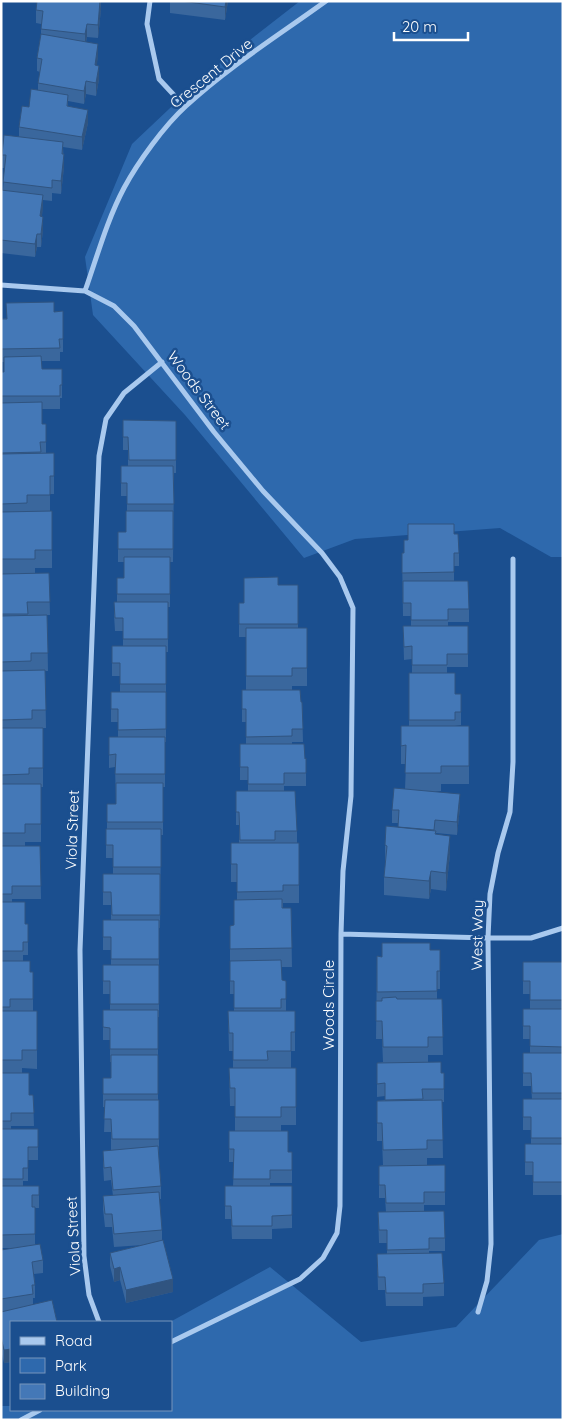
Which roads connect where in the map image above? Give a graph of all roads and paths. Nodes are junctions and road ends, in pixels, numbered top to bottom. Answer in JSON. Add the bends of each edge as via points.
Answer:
{"nodes":[{"id":1,"x":150,"y":1,"type":"edge"},
{"id":2,"x":326,"y":1,"type":"edge"},
{"id":3,"x":185,"y":107,"type":"junction"},
{"id":4,"x":1,"y":285,"type":"edge"},
{"id":5,"x":85,"y":291,"type":"junction"},
{"id":6,"x":162,"y":362,"type":"junction"},
{"id":7,"x":513,"y":560,"type":"dead end"},
{"id":8,"x":340,"y":577,"type":"joint"},
{"id":9,"x":563,"y":928,"type":"edge"},
{"id":10,"x":341,"y":934,"type":"junction"},
{"id":11,"x":488,"y":938,"type":"junction"},
{"id":12,"x":478,"y":1312,"type":"dead end"},
{"id":13,"x":99,"y":1321,"type":"edge"},
{"id":14,"x":172,"y":1342,"type":"edge"},
{"id":15,"x":38,"y":1411,"type":"edge"},
{"id":16,"x":21,"y":1420,"type":"edge"}],
"edges":[{"from":1,"to":3,"type":"street","via":[[147,24],[159,79]]},
{"from":2,"to":3,"type":"street","name":"Crescent Drive","via":[[230,70]]},
{"from":3,"to":5,"type":"street","name":"Crescent Drive","via":[[148,150],[124,188]]},
{"from":4,"to":5,"type":"street","name":"Woods Street"},
{"from":5,"to":6,"type":"street","name":"Woods Street","via":[[114,306]]},
{"from":6,"to":8,"type":"street","name":"Woods Street","via":[[214,432]]},
{"from":6,"to":13,"type":"street","name":"Viola Street","via":[[124,393],[106,419],[99,456],[80,950],[84,1256],[89,1295]]},
{"from":7,"to":11,"type":"street","name":"West Way","via":[[510,812],[490,894]]},
{"from":8,"to":10,"type":"street","name":"Woods Circle","via":[[352,608],[351,796]]},
{"from":9,"to":11,"type":"street","via":[[531,938]]},
{"from":10,"to":11,"type":"street"},
{"from":10,"to":14,"type":"street","name":"Woods Circle","via":[[340,1206],[337,1233],[323,1258],[300,1278]]},
{"from":11,"to":12,"type":"street","name":"West Way","via":[[491,1244],[487,1281]]},
{"from":15,"to":16,"type":"street"}]}
